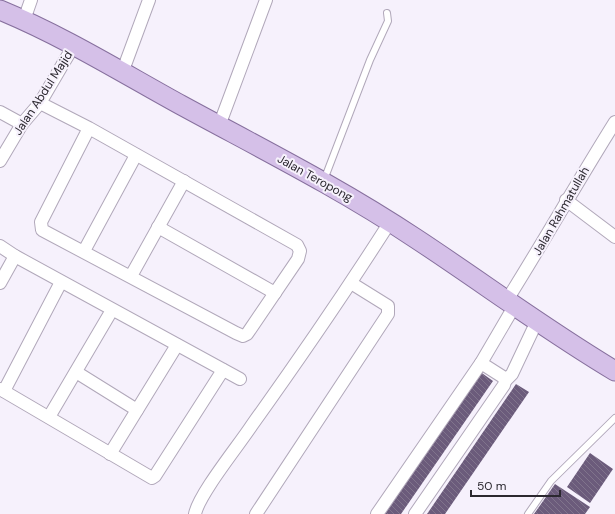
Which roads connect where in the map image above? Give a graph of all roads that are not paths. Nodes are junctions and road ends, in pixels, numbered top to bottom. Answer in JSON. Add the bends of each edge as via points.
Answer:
{"nodes":[{"id":1,"x":31,"y":0,"type":"edge"},
{"id":2,"x":149,"y":0,"type":"edge"},
{"id":3,"x":266,"y":0,"type":"edge"},
{"id":4,"x":0,"y":10,"type":"edge"},
{"id":5,"x":387,"y":12,"type":"dead end"},
{"id":6,"x":24,"y":20,"type":"junction"},
{"id":7,"x":74,"y":45,"type":"junction"},
{"id":8,"x":122,"y":73,"type":"junction"},
{"id":9,"x":40,"y":103,"type":"junction"},
{"id":10,"x":0,"y":112,"type":"edge"},
{"id":11,"x":615,"y":122,"type":"edge"},
{"id":12,"x":22,"y":124,"type":"junction"},
{"id":13,"x":219,"y":126,"type":"junction"},
{"id":14,"x":89,"y":128,"type":"junction"},
{"id":15,"x":136,"y":155,"type":"junction"},
{"id":16,"x":0,"y":161,"type":"edge"},
{"id":17,"x":184,"y":181,"type":"junction"},
{"id":18,"x":323,"y":183,"type":"junction"},
{"id":19,"x":566,"y":200,"type":"junction"},
{"id":20,"x":390,"y":222,"type":"junction"},
{"id":21,"x":158,"y":228,"type":"junction"},
{"id":22,"x":615,"y":237,"type":"edge"},
{"id":23,"x":0,"y":246,"type":"edge"},
{"id":24,"x":84,"y":251,"type":"junction"},
{"id":25,"x":15,"y":256,"type":"junction"},
{"id":26,"x":131,"y":276,"type":"junction"},
{"id":27,"x":61,"y":282,"type":"junction"},
{"id":28,"x":0,"y":283,"type":"edge"},
{"id":29,"x":351,"y":283,"type":"junction"},
{"id":30,"x":275,"y":293,"type":"junction"},
{"id":31,"x":511,"y":303,"type":"junction"},
{"id":32,"x":112,"y":310,"type":"junction"},
{"id":33,"x":537,"y":321,"type":"junction"},
{"id":34,"x":177,"y":345,"type":"junction"},
{"id":35,"x":481,"y":363,"type":"junction"},
{"id":36,"x":223,"y":370,"type":"junction"},
{"id":37,"x":615,"y":371,"type":"edge"},
{"id":38,"x":76,"y":372,"type":"junction"},
{"id":39,"x":240,"y":379,"type":"dead end"},
{"id":40,"x":505,"y":381,"type":"junction"},
{"id":41,"x":2,"y":390,"type":"edge"},
{"id":42,"x":137,"y":410,"type":"junction"},
{"id":43,"x":49,"y":417,"type":"junction"},
{"id":44,"x":615,"y":418,"type":"edge"},
{"id":45,"x":110,"y":454,"type":"junction"},
{"id":46,"x":195,"y":514,"type":"edge"},
{"id":47,"x":256,"y":514,"type":"edge"},
{"id":48,"x":377,"y":514,"type":"edge"},
{"id":49,"x":415,"y":514,"type":"edge"},
{"id":50,"x":528,"y":514,"type":"edge"}],
"edges":[{"from":1,"to":6,"type":"street"},
{"from":2,"to":8,"type":"street"},
{"from":3,"to":13,"type":"street"},
{"from":4,"to":6,"type":"main road","name":"Jalan Teropong"},
{"from":5,"to":18,"type":"lane","via":[[388,21],[370,60]]},
{"from":6,"to":7,"type":"main road","name":"Jalan Teropong"},
{"from":7,"to":8,"type":"main road","name":"Jalan Teropong"},
{"from":7,"to":9,"type":"street","name":"Jalan Abdul Majid"},
{"from":8,"to":13,"type":"main road","name":"Jalan Teropong"},
{"from":9,"to":12,"type":"street","name":"Jalan Abdul Majid"},
{"from":9,"to":14,"type":"street"},
{"from":10,"to":12,"type":"street"},
{"from":11,"to":19,"type":"street","name":"Jalan Rahmatullah"},
{"from":12,"to":16,"type":"street","name":"Jalan Abdul Majid"},
{"from":13,"to":18,"type":"main road","name":"Jalan Teropong"},
{"from":14,"to":15,"type":"street"},
{"from":14,"to":24,"type":"street","via":[[41,225],[42,230],[48,234]]},
{"from":15,"to":17,"type":"street"},
{"from":15,"to":24,"type":"street"},
{"from":17,"to":21,"type":"street"},
{"from":17,"to":30,"type":"street","via":[[297,245],[300,252],[298,259]]},
{"from":18,"to":20,"type":"main road","name":"Jalan Teropong"},
{"from":19,"to":22,"type":"street"},
{"from":19,"to":31,"type":"street","name":"Jalan Rahmatullah"},
{"from":20,"to":29,"type":"street"},
{"from":20,"to":31,"type":"main road","name":"Jalan Teropong"},
{"from":21,"to":26,"type":"street"},
{"from":21,"to":30,"type":"street"},
{"from":23,"to":25,"type":"street"},
{"from":24,"to":26,"type":"street"},
{"from":25,"to":27,"type":"street"},
{"from":25,"to":28,"type":"street"},
{"from":26,"to":30,"type":"street","via":[[242,336],[247,334]]},
{"from":27,"to":32,"type":"street"},
{"from":27,"to":41,"type":"street"},
{"from":29,"to":46,"type":"street","via":[[219,473]]},
{"from":29,"to":47,"type":"street","via":[[388,306],[388,314]]},
{"from":31,"to":33,"type":"main road","name":"Jalan Teropong"},
{"from":31,"to":35,"type":"street","name":"Jalan Rahmatullah"},
{"from":32,"to":34,"type":"street"},
{"from":32,"to":38,"type":"street"},
{"from":33,"to":37,"type":"main road","name":"Jalan Teropong"},
{"from":33,"to":40,"type":"street","via":[[512,374]]},
{"from":34,"to":36,"type":"street"},
{"from":34,"to":42,"type":"street"},
{"from":35,"to":40,"type":"street"},
{"from":35,"to":48,"type":"street","name":"Jalan Rahmatullah"},
{"from":36,"to":39,"type":"street"},
{"from":36,"to":45,"type":"street","via":[[155,476],[149,478]]},
{"from":38,"to":42,"type":"street"},
{"from":38,"to":43,"type":"street"},
{"from":40,"to":49,"type":"street"},
{"from":41,"to":43,"type":"street"},
{"from":42,"to":45,"type":"street"},
{"from":43,"to":45,"type":"street"},
{"from":44,"to":50,"type":"lane","via":[[551,481]]}]}
